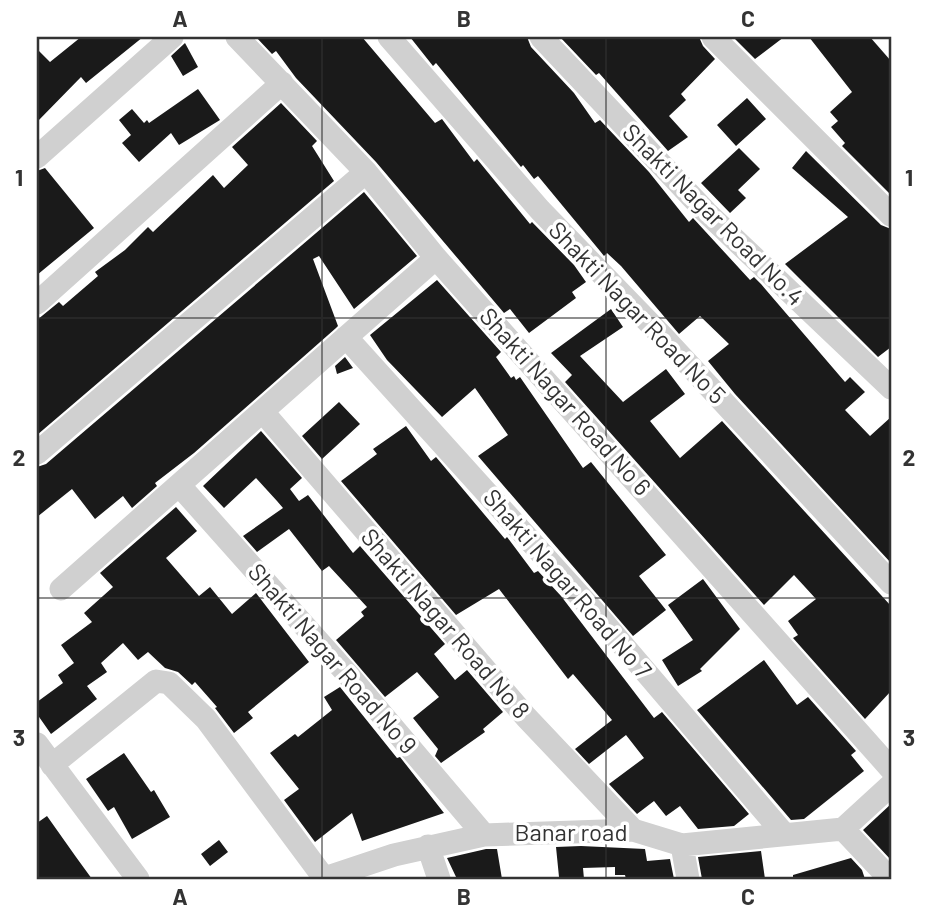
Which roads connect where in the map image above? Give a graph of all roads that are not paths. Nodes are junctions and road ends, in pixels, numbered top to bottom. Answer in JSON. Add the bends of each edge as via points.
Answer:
{"nodes":[{"id":1,"x":172,"y":37,"type":"edge"},
{"id":2,"x":237,"y":37,"type":"edge"},
{"id":3,"x":389,"y":37,"type":"edge"},
{"id":4,"x":541,"y":37,"type":"edge"},
{"id":5,"x":713,"y":37,"type":"edge"},
{"id":6,"x":282,"y":83,"type":"junction"},
{"id":7,"x":37,"y":157,"type":"edge"},
{"id":8,"x":366,"y":172,"type":"junction"},
{"id":9,"x":891,"y":215,"type":"edge"},
{"id":10,"x":436,"y":258,"type":"junction"},
{"id":11,"x":37,"y":303,"type":"edge"},
{"id":12,"x":346,"y":337,"type":"junction"},
{"id":13,"x":891,"y":388,"type":"edge"},
{"id":14,"x":263,"y":412,"type":"junction"},
{"id":15,"x":37,"y":453,"type":"edge"},
{"id":16,"x":179,"y":485,"type":"junction"},
{"id":17,"x":891,"y":583,"type":"edge"},
{"id":18,"x":61,"y":589,"type":"dead end"},
{"id":19,"x":37,"y":744,"type":"edge"},
{"id":20,"x":52,"y":765,"type":"junction"},
{"id":21,"x":891,"y":769,"type":"edge"},
{"id":22,"x":891,"y":785,"type":"edge"},
{"id":23,"x":843,"y":828,"type":"junction"},
{"id":24,"x":633,"y":830,"type":"junction"},
{"id":25,"x":784,"y":834,"type":"junction"},
{"id":26,"x":484,"y":835,"type":"junction"},
{"id":27,"x":682,"y":845,"type":"junction"},
{"id":28,"x":428,"y":846,"type":"junction"},
{"id":29,"x":138,"y":879,"type":"edge"},
{"id":30,"x":323,"y":879,"type":"edge"},
{"id":31,"x":439,"y":879,"type":"edge"},
{"id":32,"x":688,"y":879,"type":"edge"},
{"id":33,"x":890,"y":879,"type":"edge"}],
"edges":[{"from":1,"to":7,"type":"street"},
{"from":2,"to":6,"type":"street","name":"Shakti Nagar Road No 6"},
{"from":3,"to":17,"type":"street","name":"Shakti Nagar Road No 5","via":[[540,210]]},
{"from":4,"to":13,"type":"street","name":"Shakti Nagar Road No.4","via":[[706,212]]},
{"from":5,"to":9,"type":"street"},
{"from":6,"to":8,"type":"street","name":"Shakti Nagar Road No 6"},
{"from":6,"to":11,"type":"street"},
{"from":8,"to":10,"type":"street","name":"Shakti Nagar Road No 6"},
{"from":8,"to":15,"type":"street"},
{"from":10,"to":12,"type":"street"},
{"from":10,"to":21,"type":"street","name":"Shakti Nagar Road No 6"},
{"from":12,"to":14,"type":"street"},
{"from":12,"to":25,"type":"street","name":"Shakti Nagar Road No 7","via":[[598,616]]},
{"from":14,"to":16,"type":"street"},
{"from":14,"to":24,"type":"street","name":"Shakti Nagar Road No 8","via":[[526,718]]},
{"from":16,"to":18,"type":"street"},
{"from":16,"to":26,"type":"street","name":"Shakti Nagar Road No 9"},
{"from":19,"to":20,"type":"street"},
{"from":20,"to":29,"type":"street"},
{"from":20,"to":30,"type":"street","via":[[156,681],[169,683],[206,719]]},
{"from":22,"to":23,"type":"street"},
{"from":23,"to":25,"type":"street","name":"Banar road"},
{"from":23,"to":33,"type":"street"},
{"from":24,"to":26,"type":"street","name":"Banar road"},
{"from":24,"to":27,"type":"street","name":"Banar road"},
{"from":25,"to":27,"type":"street","name":"Banar road"},
{"from":26,"to":28,"type":"street","name":"Banar road"},
{"from":27,"to":32,"type":"street"},
{"from":28,"to":30,"type":"street","name":"Banar road"},
{"from":28,"to":31,"type":"street"}]}
